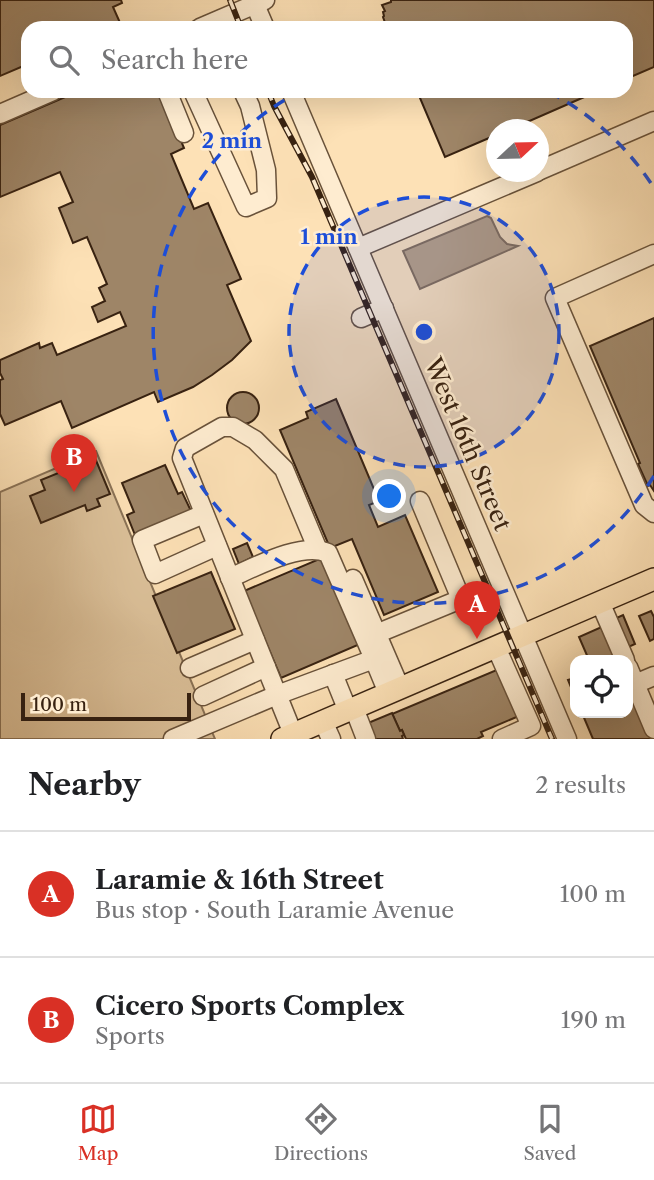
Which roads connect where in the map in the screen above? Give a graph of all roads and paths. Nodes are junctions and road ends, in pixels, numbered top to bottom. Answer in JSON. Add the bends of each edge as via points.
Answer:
{"nodes":[{"id":1,"x":258,"y":1,"type":"edge"},
{"id":2,"x":215,"y":21,"type":"edge"},
{"id":3,"x":263,"y":21,"type":"edge"},
{"id":4,"x":37,"y":98,"type":"edge"},
{"id":5,"x":170,"y":98,"type":"edge"},
{"id":6,"x":196,"y":98,"type":"edge"},
{"id":7,"x":246,"y":98,"type":"edge"},
{"id":8,"x":294,"y":98,"type":"edge"},
{"id":9,"x":0,"y":114,"type":"edge"},
{"id":10,"x":654,"y":121,"type":"edge"},
{"id":11,"x":184,"y":134,"type":"dead end"},
{"id":12,"x":549,"y":166,"type":"edge"},
{"id":13,"x":512,"y":182,"type":"edge"},
{"id":14,"x":358,"y":248,"type":"junction"},
{"id":15,"x":654,"y":254,"type":"edge"},
{"id":16,"x":384,"y":308,"type":"junction"},
{"id":17,"x":361,"y":318,"type":"dead end"},
{"id":18,"x":420,"y":501,"type":"dead end"},
{"id":19,"x":654,"y":513,"type":"edge"},
{"id":20,"x":204,"y":514,"type":"junction"},
{"id":21,"x":217,"y":546,"type":"junction"},
{"id":22,"x":318,"y":550,"type":"junction"},
{"id":23,"x":341,"y":553,"type":"dead end"},
{"id":24,"x":230,"y":578,"type":"junction"},
{"id":25,"x":654,"y":579,"type":"edge"},
{"id":26,"x":600,"y":602,"type":"junction"},
{"id":27,"x":376,"y":634,"type":"junction"},
{"id":28,"x":523,"y":635,"type":"junction"},
{"id":29,"x":255,"y":640,"type":"junction"},
{"id":30,"x":496,"y":647,"type":"junction"},
{"id":31,"x":623,"y":655,"type":"edge"},
{"id":32,"x":373,"y":659,"type":"junction"},
{"id":33,"x":266,"y":667,"type":"junction"},
{"id":34,"x":190,"y":668,"type":"dead end"},
{"id":35,"x":333,"y":674,"type":"junction"},
{"id":36,"x":654,"y":676,"type":"edge"},
{"id":37,"x":633,"y":679,"type":"edge"},
{"id":38,"x":635,"y":684,"type":"junction"},
{"id":39,"x":394,"y":691,"type":"junction"},
{"id":40,"x":277,"y":695,"type":"junction"},
{"id":41,"x":203,"y":696,"type":"dead end"},
{"id":42,"x":351,"y":709,"type":"junction"},
{"id":43,"x":654,"y":729,"type":"edge"},
{"id":44,"x":327,"y":730,"type":"edge"},
{"id":45,"x":287,"y":737,"type":"edge"},
{"id":46,"x":173,"y":739,"type":"edge"},
{"id":47,"x":366,"y":739,"type":"edge"},
{"id":48,"x":502,"y":739,"type":"edge"},
{"id":49,"x":567,"y":739,"type":"edge"}],
"edges":[{"from":1,"to":2,"type":"street"},
{"from":1,"to":3,"type":"street"},
{"from":4,"to":9,"type":"street"},
{"from":5,"to":11,"type":"street"},
{"from":6,"to":7,"type":"street","via":[[246,207],[267,198],[267,170]]},
{"from":8,"to":14,"type":"street","name":"West 16th Street"},
{"from":10,"to":12,"type":"street"},
{"from":13,"to":14,"type":"street"},
{"from":14,"to":16,"type":"street","name":"West 16th Street"},
{"from":15,"to":19,"type":"street","via":[[555,298],[644,505]]},
{"from":16,"to":17,"type":"street"},
{"from":16,"to":28,"type":"street","name":"West 16th Street"},
{"from":18,"to":27,"type":"street","via":[[461,599]]},
{"from":20,"to":21,"type":"street"},
{"from":20,"to":21,"type":"street","via":[[142,540],[155,574]]},
{"from":20,"to":22,"type":"street","via":[[182,458],[185,448],[222,427],[233,427],[255,440],[284,469]]},
{"from":21,"to":24,"type":"street"},
{"from":22,"to":24,"type":"street","via":[[274,559]]},
{"from":22,"to":32,"type":"street","via":[[328,553]]},
{"from":23,"to":27,"type":"street"},
{"from":24,"to":29,"type":"street"},
{"from":25,"to":26,"type":"main road"},
{"from":26,"to":28,"type":"main road"},
{"from":26,"to":31,"type":"street"},
{"from":27,"to":39,"type":"street"},
{"from":28,"to":30,"type":"main road"},
{"from":28,"to":49,"type":"street","name":"West 16th Street"},
{"from":29,"to":33,"type":"street"},
{"from":29,"to":34,"type":"street"},
{"from":30,"to":39,"type":"main road"},
{"from":30,"to":48,"type":"street","via":[[531,726]]},
{"from":32,"to":35,"type":"street"},
{"from":32,"to":39,"type":"street"},
{"from":33,"to":40,"type":"street"},
{"from":33,"to":41,"type":"street"},
{"from":35,"to":40,"type":"street"},
{"from":35,"to":42,"type":"street"},
{"from":36,"to":38,"type":"street"},
{"from":37,"to":38,"type":"street"},
{"from":38,"to":43,"type":"street"},
{"from":39,"to":42,"type":"main road"},
{"from":40,"to":45,"type":"street"},
{"from":40,"to":46,"type":"street"},
{"from":42,"to":44,"type":"main road"},
{"from":42,"to":47,"type":"street"},
{"from":44,"to":45,"type":"main road"}]}
